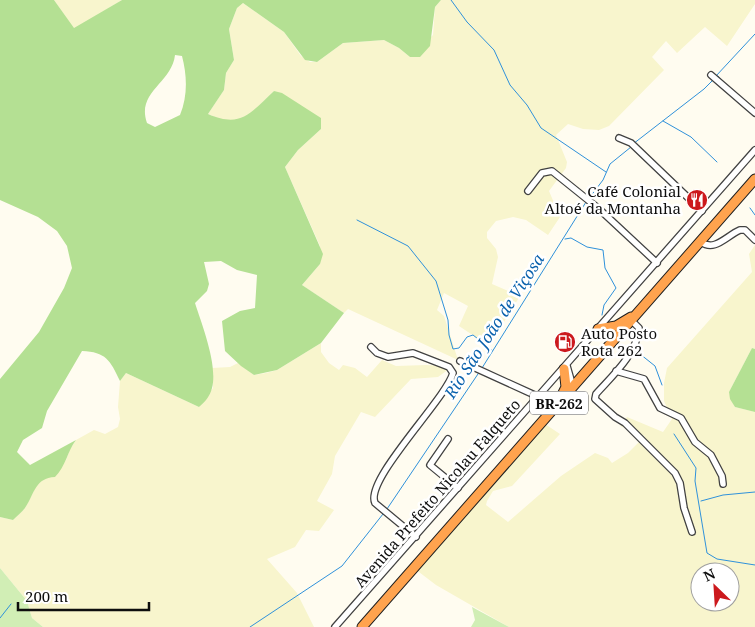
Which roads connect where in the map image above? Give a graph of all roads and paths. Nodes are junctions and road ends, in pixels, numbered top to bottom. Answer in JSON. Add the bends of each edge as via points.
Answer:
{"nodes":[{"id":1,"x":715,"y":78,"type":"dead end"},
{"id":2,"x":755,"y":113,"type":"edge"},
{"id":3,"x":619,"y":138,"type":"dead end"},
{"id":4,"x":755,"y":150,"type":"edge"},
{"id":5,"x":755,"y":180,"type":"edge"},
{"id":6,"x":528,"y":191,"type":"dead end"},
{"id":7,"x":702,"y":211,"type":"junction"},
{"id":8,"x":755,"y":240,"type":"edge"},
{"id":9,"x":701,"y":242,"type":"junction"},
{"id":10,"x":657,"y":262,"type":"junction"},
{"id":11,"x":644,"y":308,"type":"junction"},
{"id":12,"x":632,"y":321,"type":"junction"},
{"id":13,"x":597,"y":331,"type":"junction"},
{"id":14,"x":617,"y":338,"type":"junction"},
{"id":15,"x":371,"y":348,"type":"dead end"},
{"id":16,"x":460,"y":361,"type":"dead end"},
{"id":17,"x":566,"y":367,"type":"junction"},
{"id":18,"x":616,"y":371,"type":"junction"},
{"id":19,"x":573,"y":387,"type":"junction"},
{"id":20,"x":539,"y":396,"type":"junction"},
{"id":21,"x":549,"y":414,"type":"junction"},
{"id":22,"x":448,"y":439,"type":"dead end"},
{"id":23,"x":723,"y":484,"type":"dead end"},
{"id":24,"x":458,"y":488,"type":"junction"},
{"id":25,"x":692,"y":532,"type":"dead end"},
{"id":26,"x":416,"y":537,"type":"junction"},
{"id":27,"x":335,"y":627,"type":"edge"},
{"id":28,"x":362,"y":627,"type":"edge"}],
"edges":[{"from":1,"to":2,"type":"street"},
{"from":3,"to":7,"type":"street","via":[[633,145]]},
{"from":4,"to":7,"type":"street","name":"Avenida Prefeito Nicolau Falqueto"},
{"from":5,"to":9,"type":"highway","number":"BR-262"},
{"from":6,"to":10,"type":"street","via":[[542,173],[552,171]]},
{"from":7,"to":10,"type":"street","name":"Avenida Prefeito Nicolau Falqueto"},
{"from":8,"to":9,"type":"street","via":[[748,232],[740,230],[714,246]]},
{"from":9,"to":11,"type":"highway","number":"BR-262"},
{"from":10,"to":13,"type":"street","name":"Avenida Prefeito Nicolau Falqueto"},
{"from":11,"to":12,"type":"highway","number":"BR-262"},
{"from":11,"to":13,"type":"highway","via":[[624,323]]},
{"from":12,"to":14,"type":"highway","number":"BR-262"},
{"from":12,"to":18,"type":"street","via":[[638,326],[639,333]]},
{"from":13,"to":14,"type":"street"},
{"from":13,"to":17,"type":"street","name":"Avenida Prefeito Nicolau Falqueto"},
{"from":14,"to":19,"type":"highway","number":"BR-262"},
{"from":15,"to":26,"type":"street","via":[[388,357],[413,353],[449,367],[453,373],[437,400],[411,431],[373,499]]},
{"from":16,"to":20,"type":"street"},
{"from":17,"to":19,"type":"street"},
{"from":17,"to":20,"type":"street","name":"Avenida Prefeito Nicolau Falqueto"},
{"from":17,"to":21,"type":"highway","via":[[566,387]]},
{"from":18,"to":23,"type":"street","via":[[644,379],[660,408],[681,418],[695,442],[711,455]]},
{"from":18,"to":25,"type":"street","via":[[596,394],[596,402],[626,423],[675,473]]},
{"from":19,"to":21,"type":"highway","number":"BR-262"},
{"from":20,"to":24,"type":"street","name":"Avenida Prefeito Nicolau Falqueto"},
{"from":21,"to":28,"type":"highway","number":"BR-262"},
{"from":22,"to":24,"type":"street","via":[[430,465]]},
{"from":24,"to":26,"type":"street","name":"Avenida Prefeito Nicolau Falqueto"},
{"from":26,"to":27,"type":"street","name":"Avenida Prefeito Nicolau Falqueto"}]}
